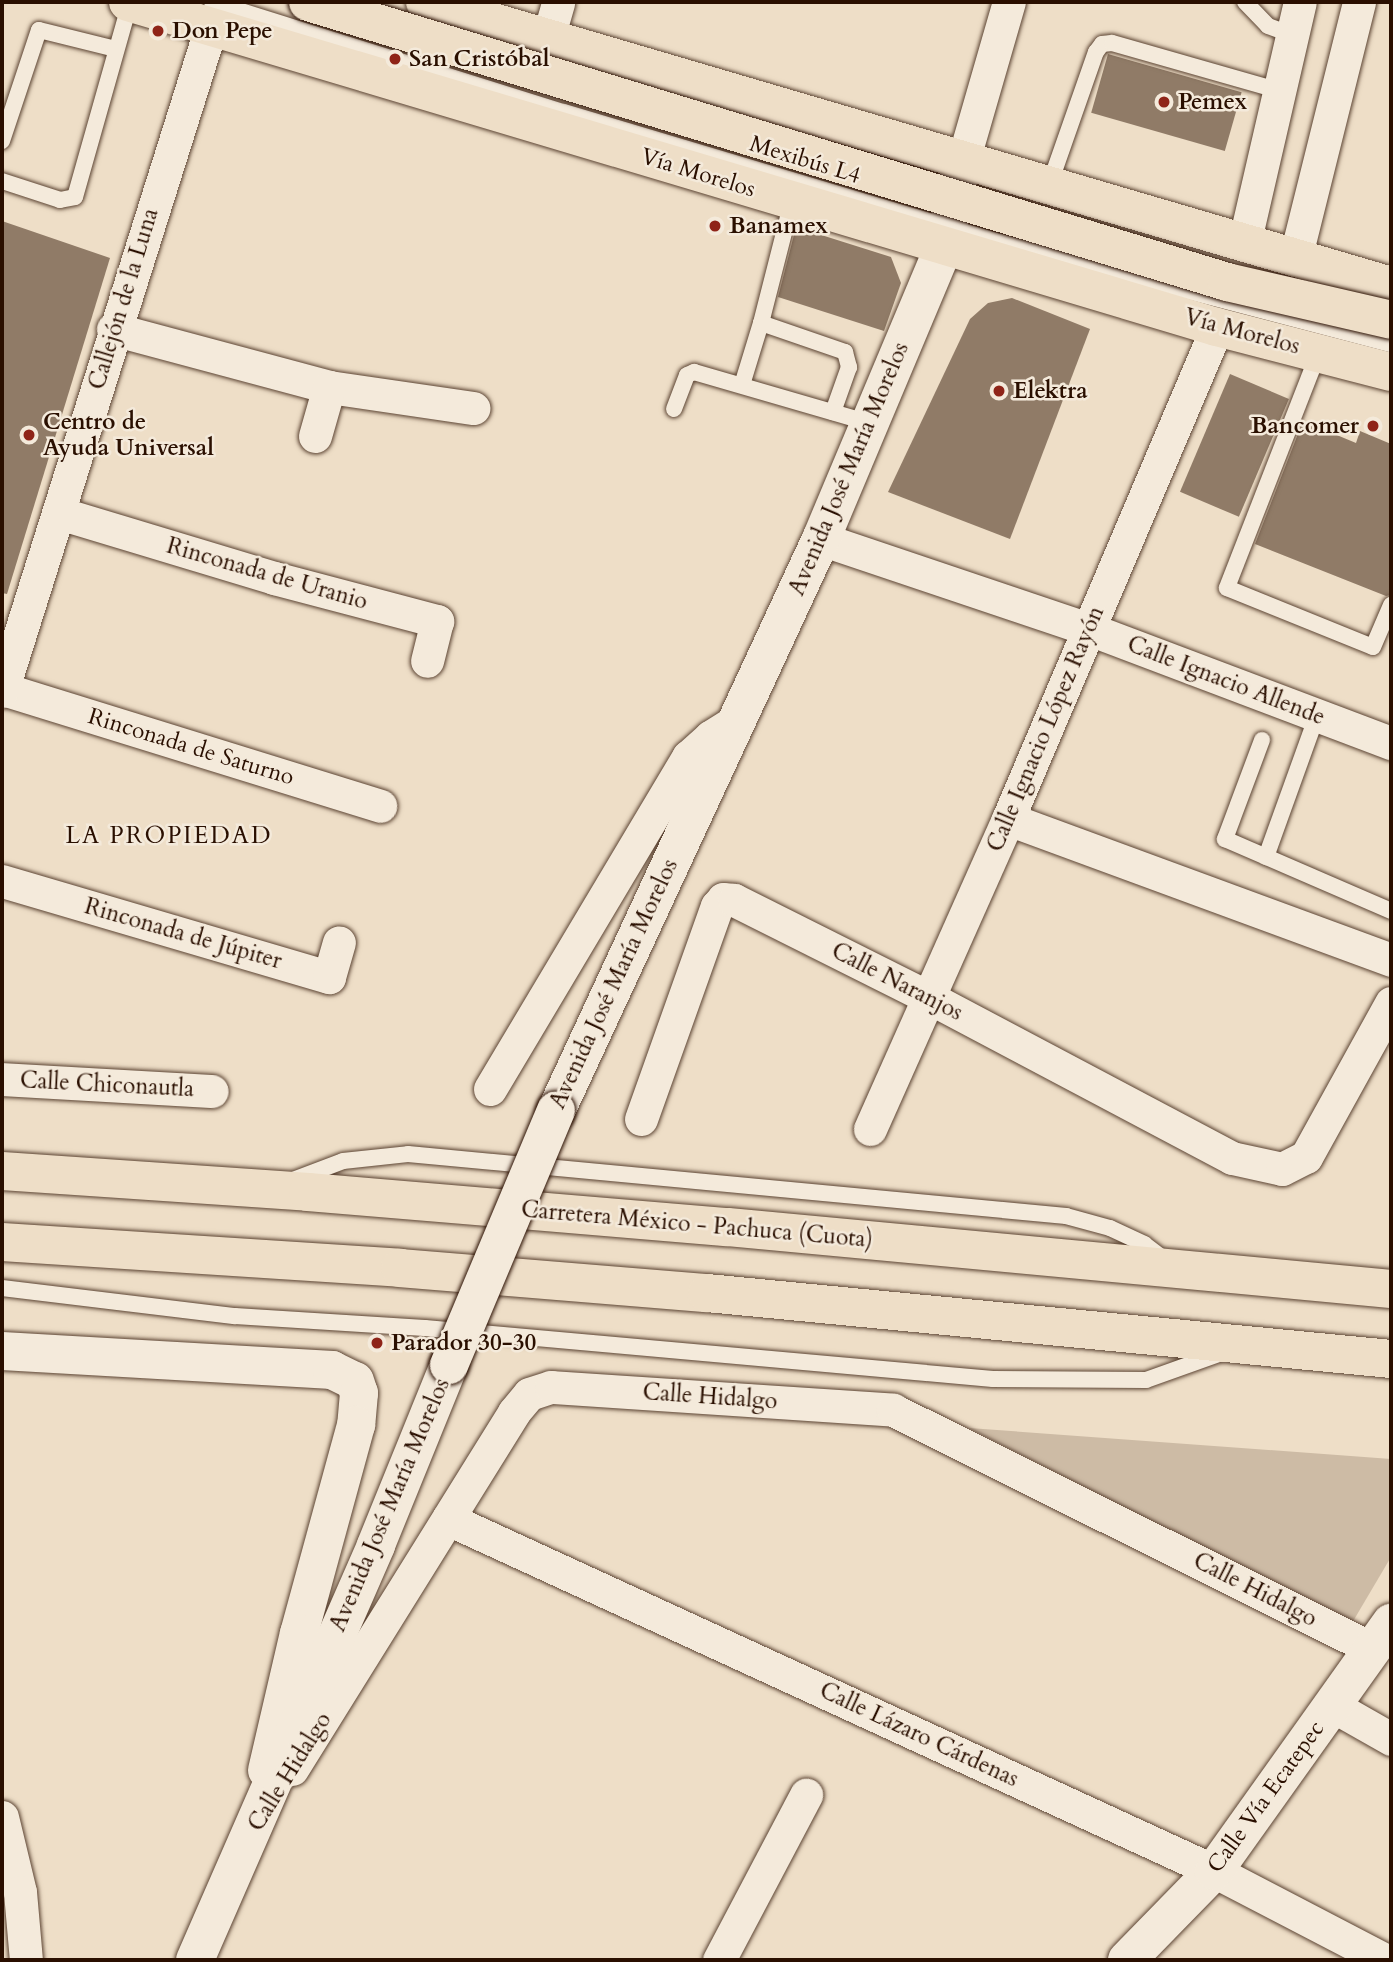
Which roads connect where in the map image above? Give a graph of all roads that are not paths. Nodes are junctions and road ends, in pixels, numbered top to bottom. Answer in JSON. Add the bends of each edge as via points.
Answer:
{"nodes":[{"id":1,"x":129,"y":2,"type":"edge"},
{"id":2,"x":308,"y":2,"type":"edge"},
{"id":3,"x":558,"y":2,"type":"edge"},
{"id":4,"x":1009,"y":2,"type":"edge"},
{"id":5,"x":1245,"y":2,"type":"edge"},
{"id":6,"x":1300,"y":2,"type":"edge"},
{"id":7,"x":1359,"y":2,"type":"edge"},
{"id":8,"x":422,"y":9,"type":"edge"},
{"id":9,"x":211,"y":14,"type":"edge"},
{"id":10,"x":511,"y":14,"type":"edge"},
{"id":11,"x":1293,"y":35,"type":"junction"},
{"id":12,"x":548,"y":38,"type":"junction"},
{"id":13,"x":116,"y":49,"type":"junction"},
{"id":14,"x":1280,"y":90,"type":"junction"},
{"id":15,"x":2,"y":141,"type":"edge"},
{"id":16,"x":879,"y":153,"type":"dead end"},
{"id":17,"x":960,"y":173,"type":"junction"},
{"id":18,"x":2,"y":181,"type":"edge"},
{"id":19,"x":1049,"y":186,"type":"junction"},
{"id":20,"x":792,"y":201,"type":"junction"},
{"id":21,"x":946,"y":237,"type":"junction"},
{"id":22,"x":1244,"y":244,"type":"junction"},
{"id":23,"x":1295,"y":259,"type":"junction"},
{"id":24,"x":1391,"y":286,"type":"edge"},
{"id":25,"x":1340,"y":289,"type":"dead end"},
{"id":26,"x":1391,"y":301,"type":"edge"},
{"id":27,"x":1391,"y":320,"type":"edge"},
{"id":28,"x":761,"y":323,"type":"junction"},
{"id":29,"x":1217,"y":327,"type":"junction"},
{"id":30,"x":113,"y":329,"type":"junction"},
{"id":31,"x":1391,"y":344,"type":"edge"},
{"id":32,"x":1318,"y":353,"type":"junction"},
{"id":33,"x":1391,"y":372,"type":"edge"},
{"id":34,"x":742,"y":385,"type":"junction"},
{"id":35,"x":329,"y":387,"type":"junction"},
{"id":36,"x":473,"y":408,"type":"dead end"},
{"id":37,"x":674,"y":409,"type":"dead end"},
{"id":38,"x":833,"y":412,"type":"junction"},
{"id":39,"x":870,"y":423,"type":"junction"},
{"id":40,"x":315,"y":436,"type":"dead end"},
{"id":41,"x":59,"y":513,"type":"junction"},
{"id":42,"x":821,"y":539,"type":"junction"},
{"id":43,"x":1391,"y":605,"type":"edge"},
{"id":44,"x":1089,"y":629,"type":"junction"},
{"id":45,"x":427,"y":661,"type":"dead end"},
{"id":46,"x":2,"y":690,"type":"edge"},
{"id":47,"x":1317,"y":715,"type":"junction"},
{"id":48,"x":736,"y":720,"type":"junction"},
{"id":49,"x":1262,"y":740,"type":"dead end"},
{"id":50,"x":1391,"y":743,"type":"edge"},
{"id":51,"x":380,"y":806,"type":"dead end"},
{"id":52,"x":1008,"y":819,"type":"junction"},
{"id":53,"x":1266,"y":857,"type":"junction"},
{"id":54,"x":2,"y":881,"type":"edge"},
{"id":55,"x":1391,"y":911,"type":"edge"},
{"id":56,"x":339,"y":942,"type":"dead end"},
{"id":57,"x":1391,"y":960,"type":"edge"},
{"id":58,"x":928,"y":997,"type":"junction"},
{"id":59,"x":1391,"y":1003,"type":"edge"},
{"id":60,"x":2,"y":1079,"type":"edge"},
{"id":61,"x":491,"y":1089,"type":"dead end"},
{"id":62,"x":212,"y":1091,"type":"dead end"},
{"id":63,"x":641,"y":1119,"type":"dead end"},
{"id":64,"x":870,"y":1129,"type":"dead end"},
{"id":65,"x":2,"y":1171,"type":"edge"},
{"id":66,"x":2,"y":1242,"type":"edge"},
{"id":67,"x":2,"y":1288,"type":"edge"},
{"id":68,"x":1391,"y":1289,"type":"edge"},
{"id":69,"x":1242,"y":1345,"type":"junction"},
{"id":70,"x":2,"y":1351,"type":"edge"},
{"id":71,"x":1391,"y":1359,"type":"edge"},
{"id":72,"x":448,"y":1519,"type":"junction"},
{"id":73,"x":1382,"y":1636,"type":"edge"},
{"id":74,"x":1333,"y":1706,"type":"junction"},
{"id":75,"x":1391,"y":1739,"type":"edge"},
{"id":76,"x":806,"y":1795,"type":"dead end"},
{"id":77,"x":2,"y":1817,"type":"edge"},
{"id":78,"x":249,"y":1834,"type":"junction"},
{"id":79,"x":1214,"y":1871,"type":"junction"},
{"id":80,"x":26,"y":1960,"type":"edge"},
{"id":81,"x":195,"y":1960,"type":"edge"},
{"id":82,"x":719,"y":1960,"type":"edge"},
{"id":83,"x":1127,"y":1960,"type":"edge"},
{"id":84,"x":1385,"y":1960,"type":"edge"}],
"edges":[{"from":1,"to":9,"type":"main road","name":"Vía Morelos"},
{"from":1,"to":13,"type":"lane"},
{"from":2,"to":27,"type":"main road","bridge":true,"via":[[1227,282]]},
{"from":3,"to":12,"type":"street"},
{"from":4,"to":17,"type":"street","name":"Avenida José María Morelos"},
{"from":5,"to":11,"type":"lane","via":[[1268,26]]},
{"from":6,"to":11,"type":"street"},
{"from":7,"to":23,"type":"street"},
{"from":8,"to":10,"type":"main road"},
{"from":8,"to":16,"type":"lane","name":"Mexibús L4"},
{"from":9,"to":20,"type":"main road","name":"Vía Morelos"},
{"from":9,"to":21,"type":"lane","name":"Mexibús L4"},
{"from":9,"to":30,"type":"street","name":"Callejón de la Luna"},
{"from":10,"to":12,"type":"main road"},
{"from":11,"to":14,"type":"street"},
{"from":12,"to":17,"type":"main road"},
{"from":13,"to":15,"type":"lane","via":[[39,30]]},
{"from":13,"to":18,"type":"lane","via":[[75,197],[60,200]]},
{"from":14,"to":19,"type":"lane","via":[[1102,44]]},
{"from":14,"to":22,"type":"street"},
{"from":17,"to":19,"type":"main road"},
{"from":17,"to":21,"type":"main road","name":"Avenida José María Morelos"},
{"from":19,"to":22,"type":"main road"},
{"from":20,"to":21,"type":"main road","name":"Vía Morelos"},
{"from":20,"to":28,"type":"lane"},
{"from":21,"to":29,"type":"main road","name":"Vía Morelos"},
{"from":21,"to":31,"type":"lane","name":"Mexibús L4"},
{"from":21,"to":39,"type":"main road","name":"Avenida José María Morelos"},
{"from":22,"to":23,"type":"main road"},
{"from":23,"to":24,"type":"main road"},
{"from":25,"to":26,"type":"lane"},
{"from":28,"to":34,"type":"lane"},
{"from":28,"to":38,"type":"lane","via":[[845,352],[849,367]]},
{"from":29,"to":32,"type":"main road","name":"Vía Morelos"},
{"from":29,"to":44,"type":"street","name":"Calle Ignacio López Rayón"},
{"from":30,"to":35,"type":"street"},
{"from":30,"to":41,"type":"street","name":"Callejón de la Luna"},
{"from":32,"to":33,"type":"main road","name":"Vía Morelos"},
{"from":32,"to":43,"type":"lane","via":[[1227,588],[1373,648]]},
{"from":34,"to":37,"type":"lane","via":[[690,373]]},
{"from":34,"to":38,"type":"lane"},
{"from":35,"to":36,"type":"street"},
{"from":35,"to":40,"type":"street"},
{"from":38,"to":39,"type":"lane"},
{"from":39,"to":42,"type":"main road","name":"Avenida José María Morelos"},
{"from":41,"to":45,"type":"street","name":"Rinconada de Uranio","via":[[437,621]]},
{"from":41,"to":46,"type":"street","name":"Callejón de la Luna"},
{"from":42,"to":44,"type":"street","name":"Calle Ignacio Allende"},
{"from":42,"to":48,"type":"main road","name":"Avenida José María Morelos"},
{"from":44,"to":47,"type":"street","name":"Calle Ignacio Allende"},
{"from":44,"to":52,"type":"street","name":"Calle Ignacio López Rayón"},
{"from":46,"to":51,"type":"street","name":"Rinconada de Saturno"},
{"from":47,"to":50,"type":"street","name":"Calle Ignacio Allende"},
{"from":47,"to":53,"type":"lane"},
{"from":48,"to":61,"type":"street","via":[[688,757]]},
{"from":48,"to":78,"type":"main road","name":"Avenida José María Morelos","bridge":true,"via":[[555,1111],[376,1545]]},
{"from":49,"to":53,"type":"lane","via":[[1225,839]]},
{"from":52,"to":57,"type":"street"},
{"from":52,"to":58,"type":"street","name":"Calle Ignacio López Rayón"},
{"from":53,"to":55,"type":"lane"},
{"from":54,"to":56,"type":"street","name":"Rinconada de Júpiter","via":[[329,977]]},
{"from":58,"to":59,"type":"street","name":"Calle Naranjos","via":[[1232,1158],[1282,1169],[1306,1157]]},
{"from":58,"to":63,"type":"street","name":"Calle Naranjos","via":[[734,900],[723,899]]},
{"from":58,"to":64,"type":"street","name":"Calle Ignacio López Rayón"},
{"from":60,"to":62,"type":"street","name":"Calle Chiconautla"},
{"from":65,"to":68,"type":"main road","name":"Carretera México - Pachuca (Cuota)","via":[[269,1189]]},
{"from":66,"to":69,"type":"main road","via":[[400,1268]]},
{"from":67,"to":69,"type":"lane","via":[[235,1316],[993,1379],[1146,1381]]},
{"from":69,"to":71,"type":"main road"},
{"from":70,"to":78,"type":"main road","name":"Calle Hidalgo","via":[[332,1370],[355,1381],[359,1392],[356,1425]]},
{"from":72,"to":73,"type":"street","name":"Calle Hidalgo","via":[[514,1412],[529,1394],[551,1387],[893,1410]]},
{"from":72,"to":78,"type":"street","name":"Calle Hidalgo"},
{"from":72,"to":79,"type":"street","name":"Calle Lázaro Cárdenas"},
{"from":73,"to":74,"type":"main road","name":"Calle Vía Ecatepec"},
{"from":74,"to":75,"type":"street"},
{"from":74,"to":79,"type":"main road","name":"Calle Vía Ecatepec"},
{"from":76,"to":82,"type":"street"},
{"from":77,"to":80,"type":"street","via":[[20,1892]]},
{"from":78,"to":81,"type":"main road","name":"Avenida José María Morelos"},
{"from":79,"to":83,"type":"main road","name":"Calle Vía Ecatepec"},
{"from":79,"to":84,"type":"street","name":"Calle Lázaro Cárdenas"}]}
